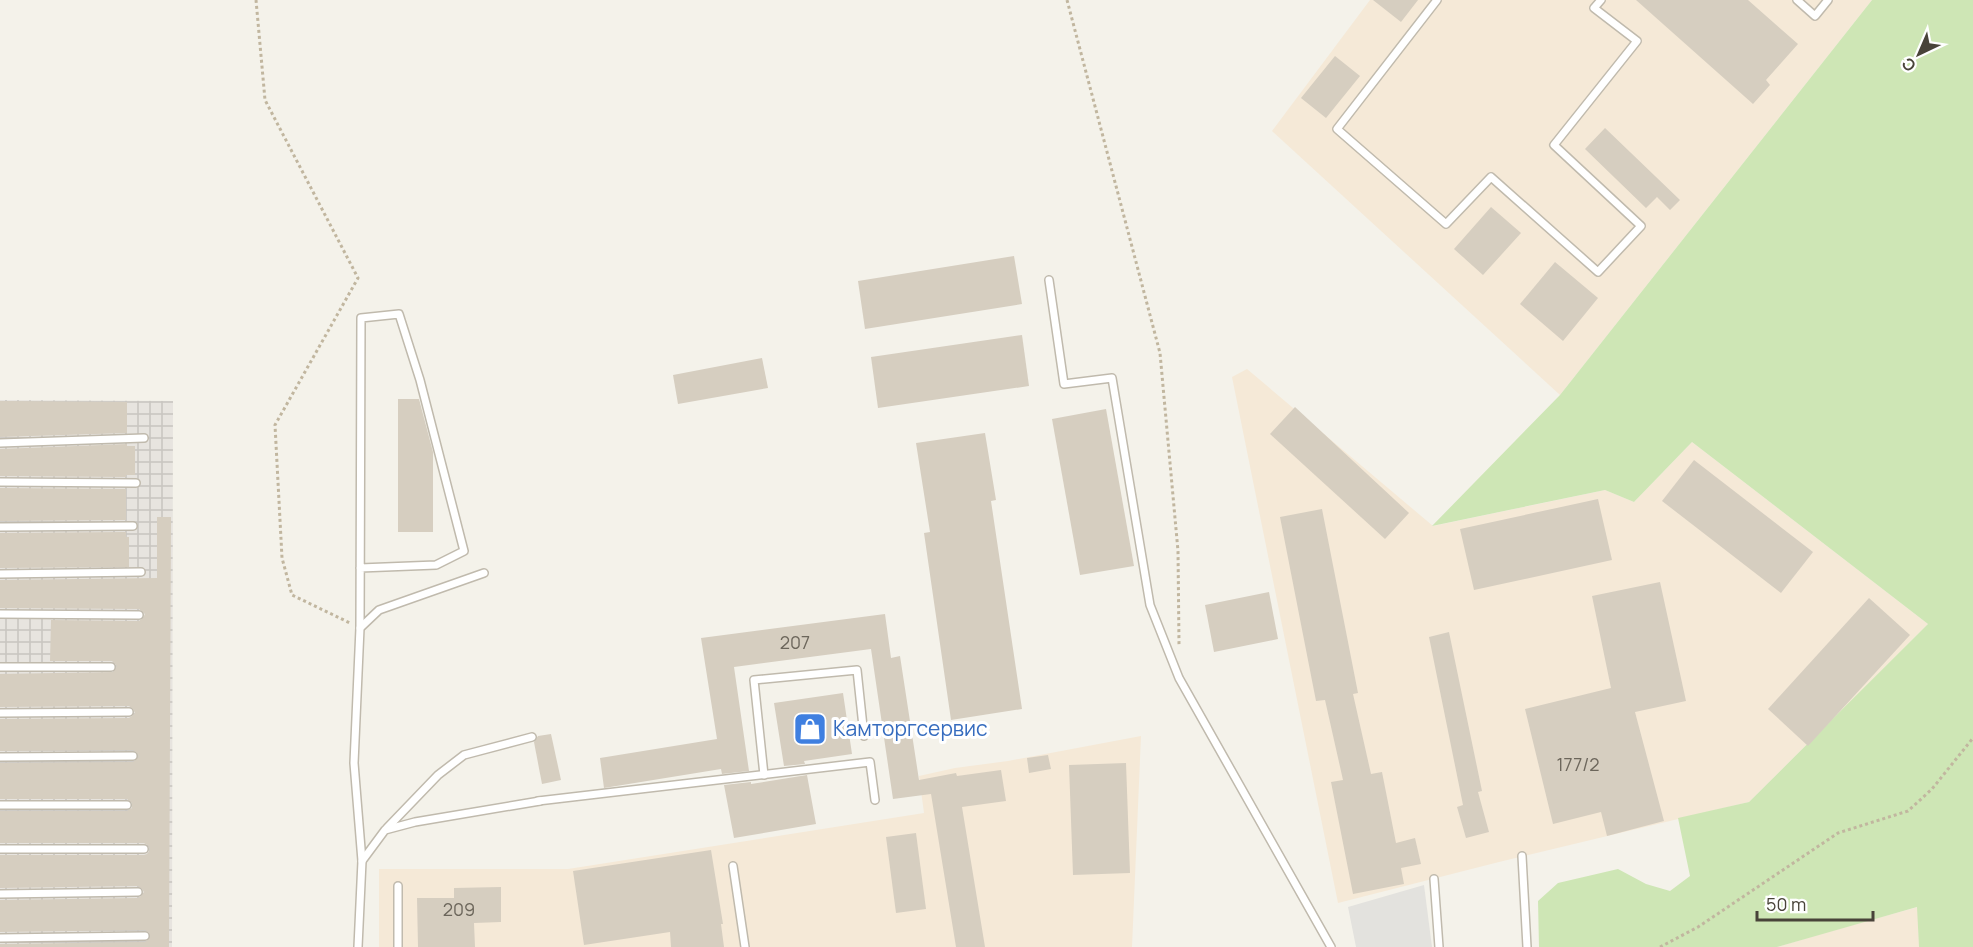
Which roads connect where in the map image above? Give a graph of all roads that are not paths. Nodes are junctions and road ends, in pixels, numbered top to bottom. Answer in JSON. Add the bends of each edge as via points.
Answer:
{"nodes":[{"id":1,"x":1437,"y":0,"type":"edge"},
{"id":2,"x":1601,"y":0,"type":"edge"},
{"id":3,"x":1797,"y":0,"type":"edge"},
{"id":4,"x":1828,"y":0,"type":"edge"},
{"id":5,"x":1049,"y":280,"type":"dead end"},
{"id":6,"x":144,"y":438,"type":"dead end"},
{"id":7,"x":0,"y":442,"type":"edge"},
{"id":8,"x":0,"y":482,"type":"edge"},
{"id":9,"x":136,"y":483,"type":"dead end"},
{"id":10,"x":132,"y":526,"type":"dead end"},
{"id":11,"x":0,"y":527,"type":"edge"},
{"id":12,"x":360,"y":568,"type":"junction"},
{"id":13,"x":141,"y":573,"type":"dead end"},
{"id":14,"x":484,"y":573,"type":"dead end"},
{"id":15,"x":0,"y":574,"type":"edge"},
{"id":16,"x":0,"y":614,"type":"edge"},
{"id":17,"x":139,"y":615,"type":"dead end"},
{"id":18,"x":360,"y":628,"type":"junction"},
{"id":19,"x":0,"y":667,"type":"edge"},
{"id":20,"x":111,"y":667,"type":"dead end"},
{"id":21,"x":129,"y":712,"type":"dead end"},
{"id":22,"x":0,"y":713,"type":"edge"},
{"id":23,"x":864,"y":736,"type":"dead end"},
{"id":24,"x":532,"y":737,"type":"dead end"},
{"id":25,"x":133,"y":756,"type":"dead end"},
{"id":26,"x":0,"y":757,"type":"edge"},
{"id":27,"x":764,"y":775,"type":"junction"},
{"id":28,"x":548,"y":799,"type":"dead end"},
{"id":29,"x":875,"y":800,"type":"dead end"},
{"id":30,"x":538,"y":801,"type":"junction"},
{"id":31,"x":0,"y":805,"type":"edge"},
{"id":32,"x":127,"y":805,"type":"dead end"},
{"id":33,"x":385,"y":830,"type":"junction"},
{"id":34,"x":0,"y":849,"type":"edge"},
{"id":35,"x":144,"y":849,"type":"dead end"},
{"id":36,"x":1522,"y":856,"type":"dead end"},
{"id":37,"x":362,"y":861,"type":"junction"},
{"id":38,"x":733,"y":866,"type":"dead end"},
{"id":39,"x":1434,"y":879,"type":"dead end"},
{"id":40,"x":398,"y":886,"type":"dead end"},
{"id":41,"x":138,"y":892,"type":"dead end"},
{"id":42,"x":0,"y":894,"type":"edge"},
{"id":43,"x":145,"y":936,"type":"dead end"},
{"id":44,"x":0,"y":938,"type":"edge"},
{"id":45,"x":358,"y":947,"type":"edge"},
{"id":46,"x":398,"y":947,"type":"edge"},
{"id":47,"x":745,"y":947,"type":"edge"},
{"id":48,"x":1331,"y":947,"type":"edge"},
{"id":49,"x":1439,"y":947,"type":"edge"},
{"id":50,"x":1527,"y":947,"type":"edge"}],
"edges":[{"from":1,"to":2,"type":"lane","via":[[1337,129],[1446,224],[1491,177],[1598,272],[1641,226],[1554,145],[1637,41],[1594,8]]},
{"from":3,"to":4,"type":"lane","via":[[1815,16]]},
{"from":5,"to":48,"type":"lane","via":[[1064,384],[1112,378],[1150,605],[1179,678]]},
{"from":6,"to":7,"type":"lane"},
{"from":8,"to":9,"type":"lane"},
{"from":10,"to":11,"type":"lane"},
{"from":12,"to":12,"type":"lane","via":[[361,318],[399,314],[464,551],[436,566]]},
{"from":12,"to":18,"type":"lane"},
{"from":13,"to":15,"type":"lane"},
{"from":14,"to":18,"type":"lane","via":[[379,610]]},
{"from":16,"to":17,"type":"lane"},
{"from":18,"to":37,"type":"lane","via":[[354,763]]},
{"from":19,"to":20,"type":"lane"},
{"from":21,"to":22,"type":"lane"},
{"from":23,"to":27,"type":"lane","via":[[857,670],[754,680]]},
{"from":24,"to":33,"type":"lane","via":[[464,755],[438,775]]},
{"from":25,"to":26,"type":"lane"},
{"from":27,"to":29,"type":"lane","via":[[870,762]]},
{"from":27,"to":30,"type":"lane"},
{"from":28,"to":30,"type":"lane"},
{"from":30,"to":33,"type":"lane"},
{"from":31,"to":32,"type":"lane"},
{"from":33,"to":37,"type":"lane"},
{"from":34,"to":35,"type":"lane"},
{"from":36,"to":50,"type":"lane"},
{"from":37,"to":45,"type":"lane"},
{"from":38,"to":47,"type":"lane"},
{"from":39,"to":49,"type":"lane"},
{"from":40,"to":46,"type":"lane"},
{"from":41,"to":42,"type":"lane"},
{"from":43,"to":44,"type":"lane"}]}
